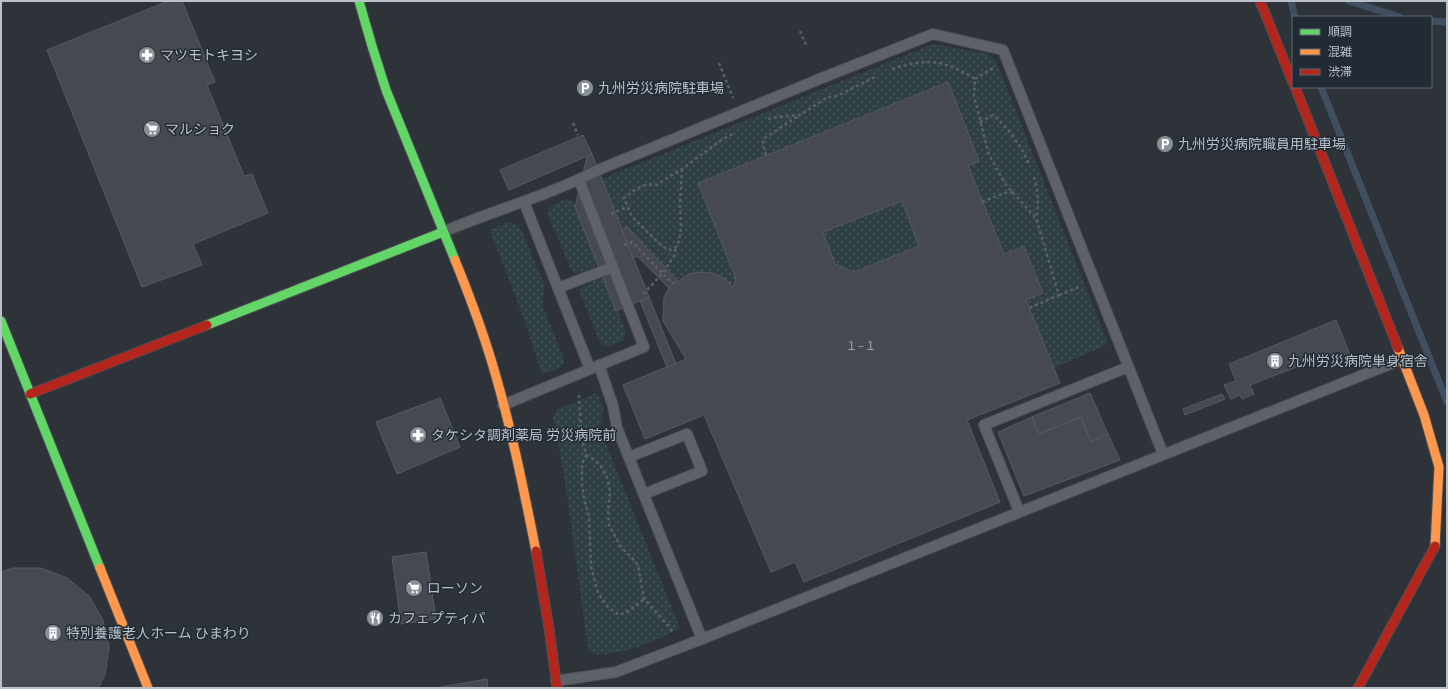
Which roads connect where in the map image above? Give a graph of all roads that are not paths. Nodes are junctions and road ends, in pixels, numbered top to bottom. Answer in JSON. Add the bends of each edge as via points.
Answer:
{"nodes":[{"id":1,"x":359,"y":1,"type":"edge"},
{"id":2,"x":1260,"y":1,"type":"edge"},
{"id":3,"x":1292,"y":81,"type":"edge"},
{"id":4,"x":1295,"y":88,"type":"edge"},
{"id":5,"x":579,"y":180,"type":"junction"},
{"id":6,"x":524,"y":202,"type":"junction"},
{"id":7,"x":443,"y":232,"type":"junction"},
{"id":8,"x":612,"y":267,"type":"junction"},
{"id":9,"x":558,"y":288,"type":"junction"},
{"id":10,"x":1,"y":321,"type":"edge"},
{"id":11,"x":1403,"y":359,"type":"junction"},
{"id":12,"x":594,"y":367,"type":"junction"},
{"id":13,"x":1128,"y":367,"type":"junction"},
{"id":14,"x":30,"y":394,"type":"junction"},
{"id":15,"x":503,"y":405,"type":"junction"},
{"id":16,"x":1164,"y":454,"type":"junction"},
{"id":17,"x":629,"y":457,"type":"junction"},
{"id":18,"x":644,"y":494,"type":"junction"},
{"id":19,"x":1019,"y":512,"type":"junction"},
{"id":20,"x":702,"y":639,"type":"junction"},
{"id":21,"x":557,"y":684,"type":"edge"},
{"id":22,"x":148,"y":688,"type":"edge"},
{"id":23,"x":1358,"y":688,"type":"edge"}],
"edges":[{"from":1,"to":7,"type":"street","via":[[394,112]]},
{"from":2,"to":3,"type":"street"},
{"from":4,"to":11,"type":"street"},
{"from":5,"to":6,"type":"lane"},
{"from":5,"to":8,"type":"lane"},
{"from":5,"to":13,"type":"lane","via":[[605,167],[932,34],[1003,50]]},
{"from":6,"to":7,"type":"lane"},
{"from":6,"to":9,"type":"lane"},
{"from":7,"to":14,"type":"street"},
{"from":7,"to":15,"type":"street","via":[[488,349]]},
{"from":8,"to":9,"type":"lane"},
{"from":8,"to":12,"type":"lane","via":[[644,347]]},
{"from":9,"to":12,"type":"lane"},
{"from":10,"to":14,"type":"street"},
{"from":11,"to":16,"type":"lane"},
{"from":11,"to":23,"type":"street","via":[[1424,415],[1439,466],[1435,547]]},
{"from":12,"to":15,"type":"lane"},
{"from":12,"to":17,"type":"lane","via":[[613,406],[617,428]]},
{"from":13,"to":16,"type":"lane"},
{"from":13,"to":19,"type":"lane","via":[[984,425]]},
{"from":14,"to":22,"type":"street"},
{"from":15,"to":21,"type":"street","via":[[515,447],[540,575]]},
{"from":16,"to":19,"type":"lane"},
{"from":17,"to":18,"type":"lane"},
{"from":17,"to":18,"type":"lane","via":[[688,434],[702,471]]},
{"from":18,"to":20,"type":"lane"},
{"from":19,"to":20,"type":"lane"},
{"from":20,"to":21,"type":"lane","via":[[616,672]]}]}
